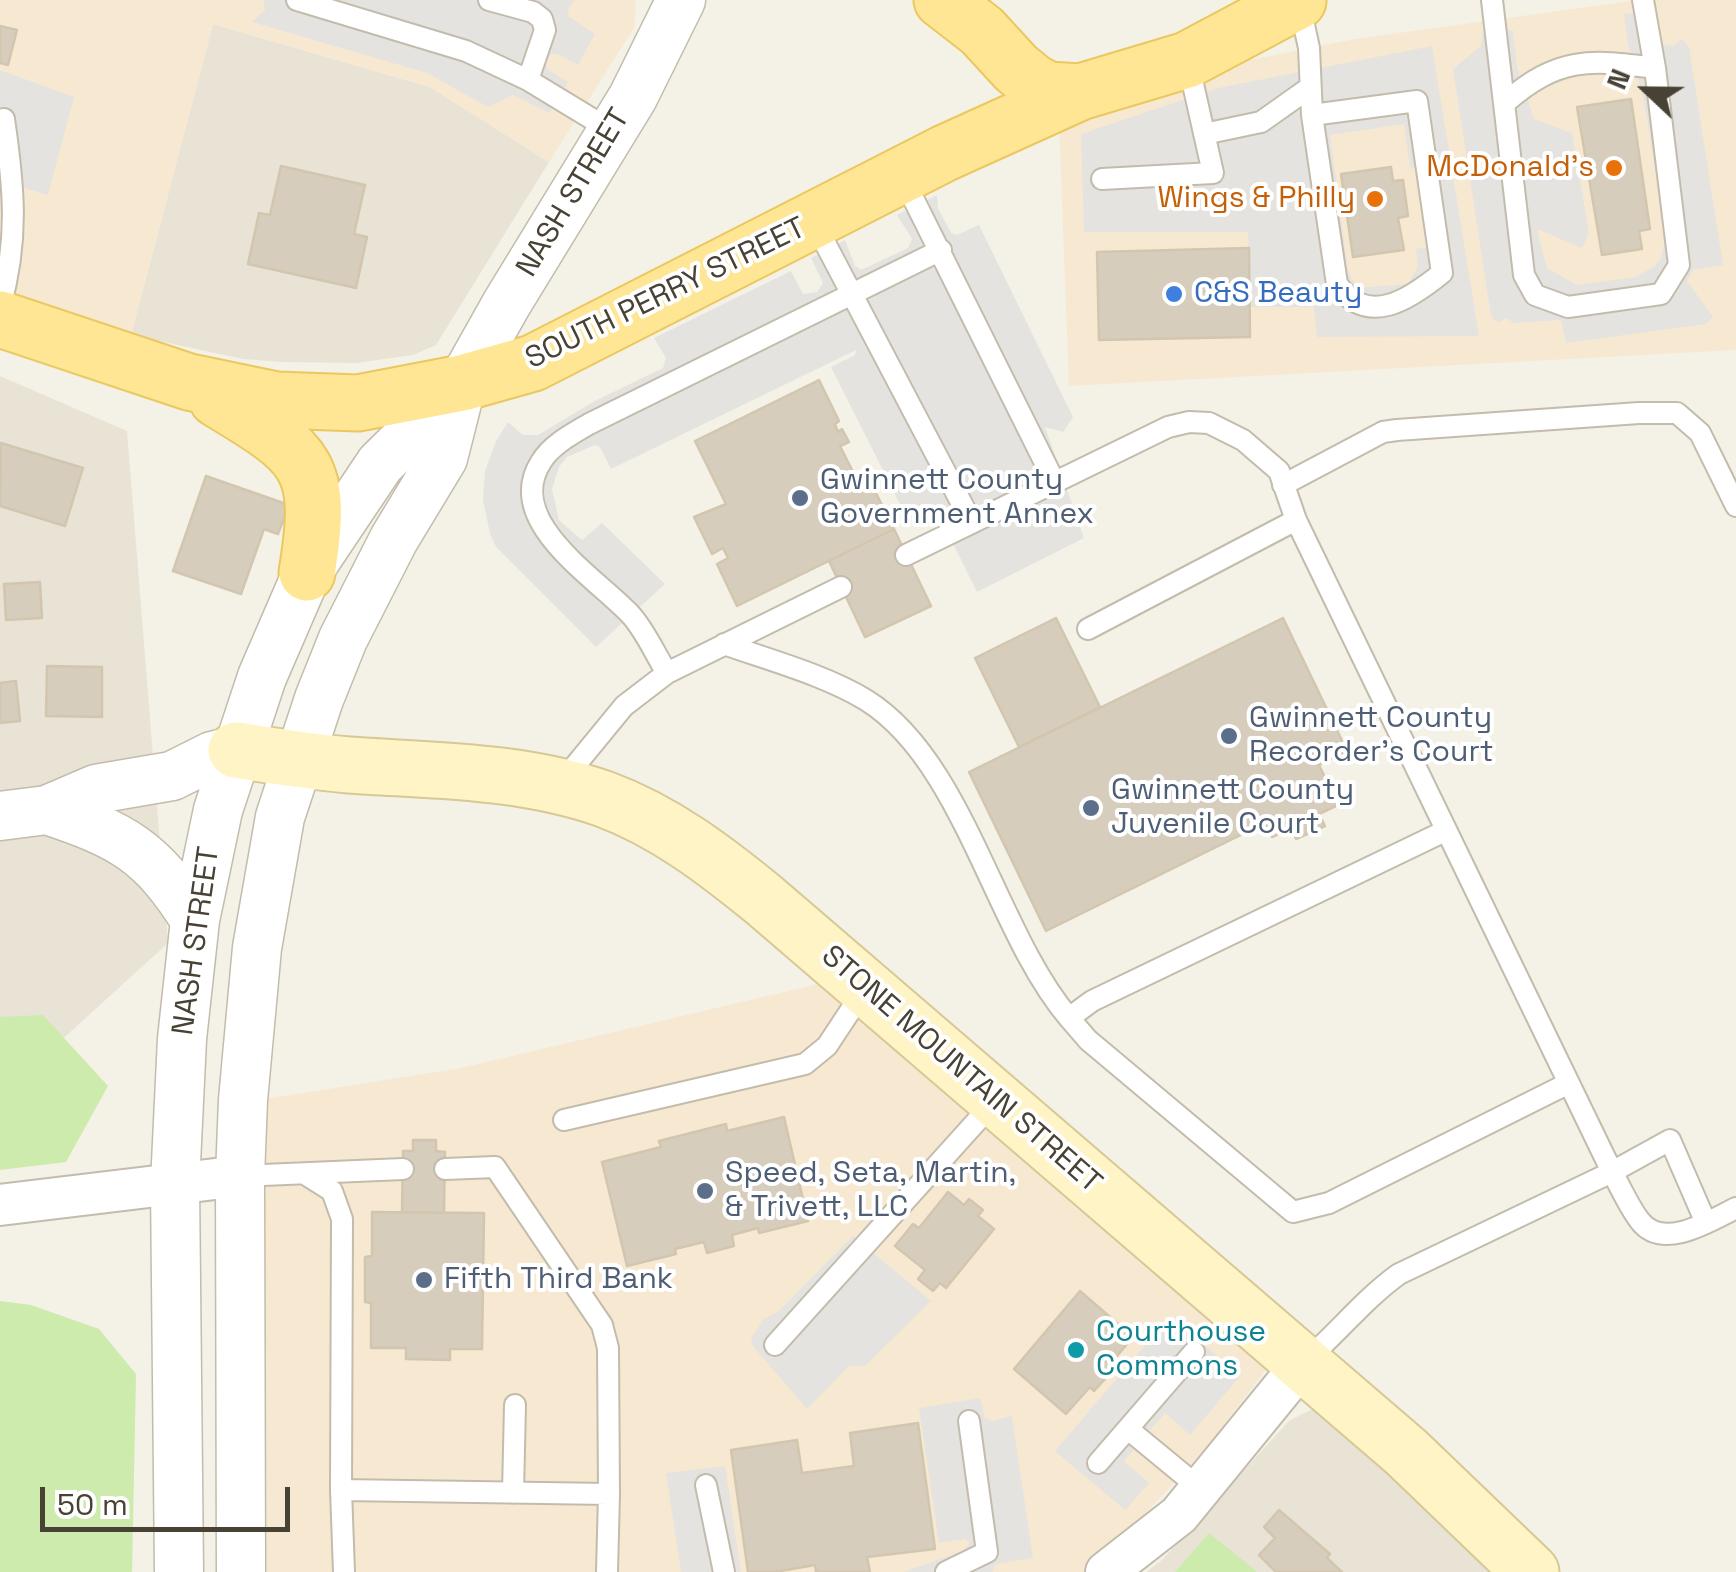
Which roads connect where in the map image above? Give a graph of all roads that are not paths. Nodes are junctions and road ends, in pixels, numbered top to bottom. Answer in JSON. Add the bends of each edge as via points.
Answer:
{"nodes":[{"id":1,"x":297,"y":0,"type":"edge"},
{"id":2,"x":488,"y":0,"type":"edge"},
{"id":3,"x":681,"y":0,"type":"edge"},
{"id":4,"x":942,"y":0,"type":"edge"},
{"id":5,"x":1298,"y":0,"type":"edge"},
{"id":6,"x":1492,"y":0,"type":"edge"},
{"id":7,"x":1643,"y":0,"type":"edge"},
{"id":8,"x":1187,"y":60,"type":"junction"},
{"id":9,"x":1655,"y":68,"type":"junction"},
{"id":10,"x":528,"y":80,"type":"junction"},
{"id":11,"x":1309,"y":88,"type":"junction"},
{"id":12,"x":1080,"y":92,"type":"junction"},
{"id":13,"x":1506,"y":102,"type":"junction"},
{"id":14,"x":1312,"y":115,"type":"junction"},
{"id":15,"x":4,"y":118,"type":"dead end"},
{"id":16,"x":612,"y":131,"type":"junction"},
{"id":17,"x":1204,"y":134,"type":"junction"},
{"id":18,"x":902,"y":175,"type":"junction"},
{"id":19,"x":1102,"y":179,"type":"dead end"},
{"id":20,"x":814,"y":222,"type":"junction"},
{"id":21,"x":940,"y":250,"type":"junction"},
{"id":22,"x":853,"y":296,"type":"junction"},
{"id":23,"x":0,"y":307,"type":"edge"},
{"id":24,"x":0,"y":319,"type":"edge"},
{"id":25,"x":189,"y":382,"type":"junction"},
{"id":26,"x":462,"y":383,"type":"junction"},
{"id":27,"x":1054,"y":483,"type":"junction"},
{"id":28,"x":1284,"y":485,"type":"junction"},
{"id":29,"x":1736,"y":506,"type":"edge"},
{"id":30,"x":1296,"y":520,"type":"junction"},
{"id":31,"x":972,"y":524,"type":"junction"},
{"id":32,"x":906,"y":555,"type":"dead end"},
{"id":33,"x":307,"y":573,"type":"junction"},
{"id":34,"x":841,"y":588,"type":"dead end"},
{"id":35,"x":1088,"y":629,"type":"dead end"},
{"id":36,"x":724,"y":644,"type":"junction"},
{"id":37,"x":667,"y":673,"type":"junction"},
{"id":38,"x":236,"y":750,"type":"junction"},
{"id":39,"x":298,"y":760,"type":"junction"},
{"id":40,"x":559,"y":786,"type":"junction"},
{"id":41,"x":47,"y":810,"type":"junction"},
{"id":42,"x":0,"y":816,"type":"edge"},
{"id":43,"x":1444,"y":830,"type":"junction"},
{"id":44,"x":194,"y":920,"type":"junction"},
{"id":45,"x":866,"y":988,"type":"junction"},
{"id":46,"x":1069,"y":1018,"type":"junction"},
{"id":47,"x":1569,"y":1083,"type":"junction"},
{"id":48,"x":995,"y":1100,"type":"junction"},
{"id":49,"x":564,"y":1120,"type":"dead end"},
{"id":50,"x":402,"y":1169,"type":"dead end"},
{"id":51,"x":445,"y":1170,"type":"dead end"},
{"id":52,"x":1612,"y":1172,"type":"junction"},
{"id":53,"x":304,"y":1174,"type":"junction"},
{"id":54,"x":240,"y":1176,"type":"junction"},
{"id":55,"x":175,"y":1184,"type":"junction"},
{"id":56,"x":0,"y":1205,"type":"edge"},
{"id":57,"x":1736,"y":1208,"type":"edge"},
{"id":58,"x":1706,"y":1223,"type":"junction"},
{"id":59,"x":775,"y":1345,"type":"dead end"},
{"id":60,"x":1194,"y":1352,"type":"dead end"},
{"id":61,"x":1303,"y":1362,"type":"junction"},
{"id":62,"x":515,"y":1406,"type":"dead end"},
{"id":63,"x":969,"y":1422,"type":"dead end"},
{"id":64,"x":1128,"y":1429,"type":"junction"},
{"id":65,"x":1098,"y":1463,"type":"dead end"},
{"id":66,"x":706,"y":1485,"type":"dead end"},
{"id":67,"x":341,"y":1490,"type":"junction"},
{"id":68,"x":1202,"y":1490,"type":"junction"},
{"id":69,"x":513,"y":1492,"type":"junction"},
{"id":70,"x":609,"y":1494,"type":"junction"},
{"id":71,"x":179,"y":1572,"type":"edge"},
{"id":72,"x":241,"y":1572,"type":"edge"},
{"id":73,"x":344,"y":1572,"type":"edge"},
{"id":74,"x":607,"y":1572,"type":"edge"},
{"id":75,"x":724,"y":1572,"type":"edge"},
{"id":76,"x":946,"y":1572,"type":"edge"},
{"id":77,"x":1106,"y":1572,"type":"edge"},
{"id":78,"x":1531,"y":1572,"type":"edge"}],
"edges":[{"from":1,"to":10,"type":"lane","via":[[466,52]]},
{"from":2,"to":10,"type":"lane","via":[[542,19]]},
{"from":3,"to":16,"type":"street","name":"NASH STREET"},
{"from":4,"to":12,"type":"main road","via":[[1032,82]]},
{"from":5,"to":8,"type":"main road","name":"SOUTH PERRY STREET"},
{"from":5,"to":11,"type":"lane"},
{"from":6,"to":13,"type":"lane"},
{"from":7,"to":9,"type":"lane"},
{"from":8,"to":12,"type":"main road","name":"SOUTH PERRY STREET"},
{"from":8,"to":17,"type":"lane"},
{"from":9,"to":13,"type":"lane","via":[[1607,62],[1550,70]]},
{"from":9,"to":13,"type":"lane","via":[[1679,265],[1661,294],[1568,307],[1535,295],[1524,275]]},
{"from":10,"to":16,"type":"lane"},
{"from":11,"to":14,"type":"lane"},
{"from":11,"to":17,"type":"lane","via":[[1261,122]]},
{"from":12,"to":18,"type":"main road","name":"SOUTH PERRY STREET"},
{"from":14,"to":14,"type":"lane","via":[[1337,284],[1357,304],[1377,307],[1411,298],[1442,273],[1418,102]]},
{"from":15,"to":23,"type":"lane","via":[[15,222]]},
{"from":16,"to":26,"type":"street","name":"NASH STREET"},
{"from":17,"to":19,"type":"lane","via":[[1213,174]]},
{"from":18,"to":20,"type":"main road","name":"SOUTH PERRY STREET"},
{"from":18,"to":21,"type":"lane"},
{"from":20,"to":22,"type":"lane"},
{"from":20,"to":26,"type":"main road","name":"SOUTH PERRY STREET","via":[[533,362]]},
{"from":21,"to":22,"type":"lane"},
{"from":21,"to":27,"type":"lane"},
{"from":22,"to":31,"type":"lane"},
{"from":22,"to":37,"type":"lane","via":[[589,424],[541,461],[532,482],[540,524],[633,618]]},
{"from":24,"to":25,"type":"main road","name":"SOUTH PERRY STREET"},
{"from":25,"to":26,"type":"main road","name":"SOUTH PERRY STREET","via":[[276,400],[358,403]]},
{"from":25,"to":33,"type":"main road","via":[[268,430],[309,474],[315,528]]},
{"from":26,"to":33,"type":"street","name":"NASH STREET","via":[[380,464]]},
{"from":26,"to":39,"type":"street","name":"NASH STREET","via":[[443,458],[343,639]]},
{"from":27,"to":28,"type":"lane","via":[[1189,422],[1209,423],[1243,440],[1279,471]]},
{"from":27,"to":31,"type":"lane"},
{"from":28,"to":29,"type":"lane","via":[[1383,432],[1676,414],[1700,433]]},
{"from":28,"to":30,"type":"lane"},
{"from":30,"to":35,"type":"lane"},
{"from":30,"to":43,"type":"lane"},
{"from":31,"to":32,"type":"lane"},
{"from":33,"to":38,"type":"street","name":"NASH STREET"},
{"from":34,"to":36,"type":"lane"},
{"from":36,"to":37,"type":"lane"},
{"from":36,"to":46,"type":"lane","via":[[865,700],[902,729],[935,775],[1034,966]]},
{"from":37,"to":40,"type":"lane","via":[[624,706]]},
{"from":38,"to":39,"type":"main road","name":"STONE MOUNTAIN STREET"},
{"from":38,"to":41,"type":"street","via":[[172,776],[96,788]]},
{"from":38,"to":44,"type":"street","name":"NASH STREET"},
{"from":39,"to":40,"type":"main road","name":"STONE MOUNTAIN STREET","via":[[492,773]]},
{"from":39,"to":54,"type":"street","name":"NASH STREET","via":[[256,948]]},
{"from":40,"to":45,"type":"main road","name":"STONE MOUNTAIN STREET","via":[[663,826],[714,859]]},
{"from":41,"to":42,"type":"street"},
{"from":41,"to":44,"type":"street","via":[[124,840],[166,877]]},
{"from":43,"to":46,"type":"lane"},
{"from":43,"to":47,"type":"lane"},
{"from":44,"to":55,"type":"street","name":"NASH STREET"},
{"from":45,"to":48,"type":"main road","name":"STONE MOUNTAIN STREET"},
{"from":45,"to":49,"type":"lane","via":[[827,1046],[805,1064]]},
{"from":46,"to":47,"type":"lane","via":[[1293,1212],[1329,1204]]},
{"from":47,"to":52,"type":"lane"},
{"from":48,"to":59,"type":"lane"},
{"from":48,"to":61,"type":"main road","name":"STONE MOUNTAIN STREET"},
{"from":50,"to":53,"type":"lane"},
{"from":51,"to":70,"type":"lane","via":[[496,1167],[602,1326],[608,1348]]},
{"from":52,"to":58,"type":"lane","via":[[1642,1224],[1656,1235]]},
{"from":52,"to":58,"type":"lane","via":[[1670,1140]]},
{"from":52,"to":61,"type":"lane","via":[[1399,1274]]},
{"from":53,"to":54,"type":"lane"},
{"from":53,"to":67,"type":"lane","via":[[332,1190],[342,1219]]},
{"from":54,"to":55,"type":"street"},
{"from":54,"to":72,"type":"street","name":"NASH STREET"},
{"from":55,"to":56,"type":"street"},
{"from":55,"to":71,"type":"street","name":"NASH STREET"},
{"from":57,"to":58,"type":"lane"},
{"from":60,"to":64,"type":"lane"},
{"from":61,"to":68,"type":"street"},
{"from":61,"to":78,"type":"main road","name":"STONE MOUNTAIN STREET"},
{"from":62,"to":69,"type":"lane"},
{"from":63,"to":76,"type":"lane","via":[[987,1552]]},
{"from":64,"to":65,"type":"lane"},
{"from":64,"to":68,"type":"lane"},
{"from":66,"to":75,"type":"lane"},
{"from":67,"to":69,"type":"lane"},
{"from":67,"to":73,"type":"lane"},
{"from":68,"to":77,"type":"street"},
{"from":69,"to":70,"type":"lane"},
{"from":70,"to":74,"type":"lane"}]}
